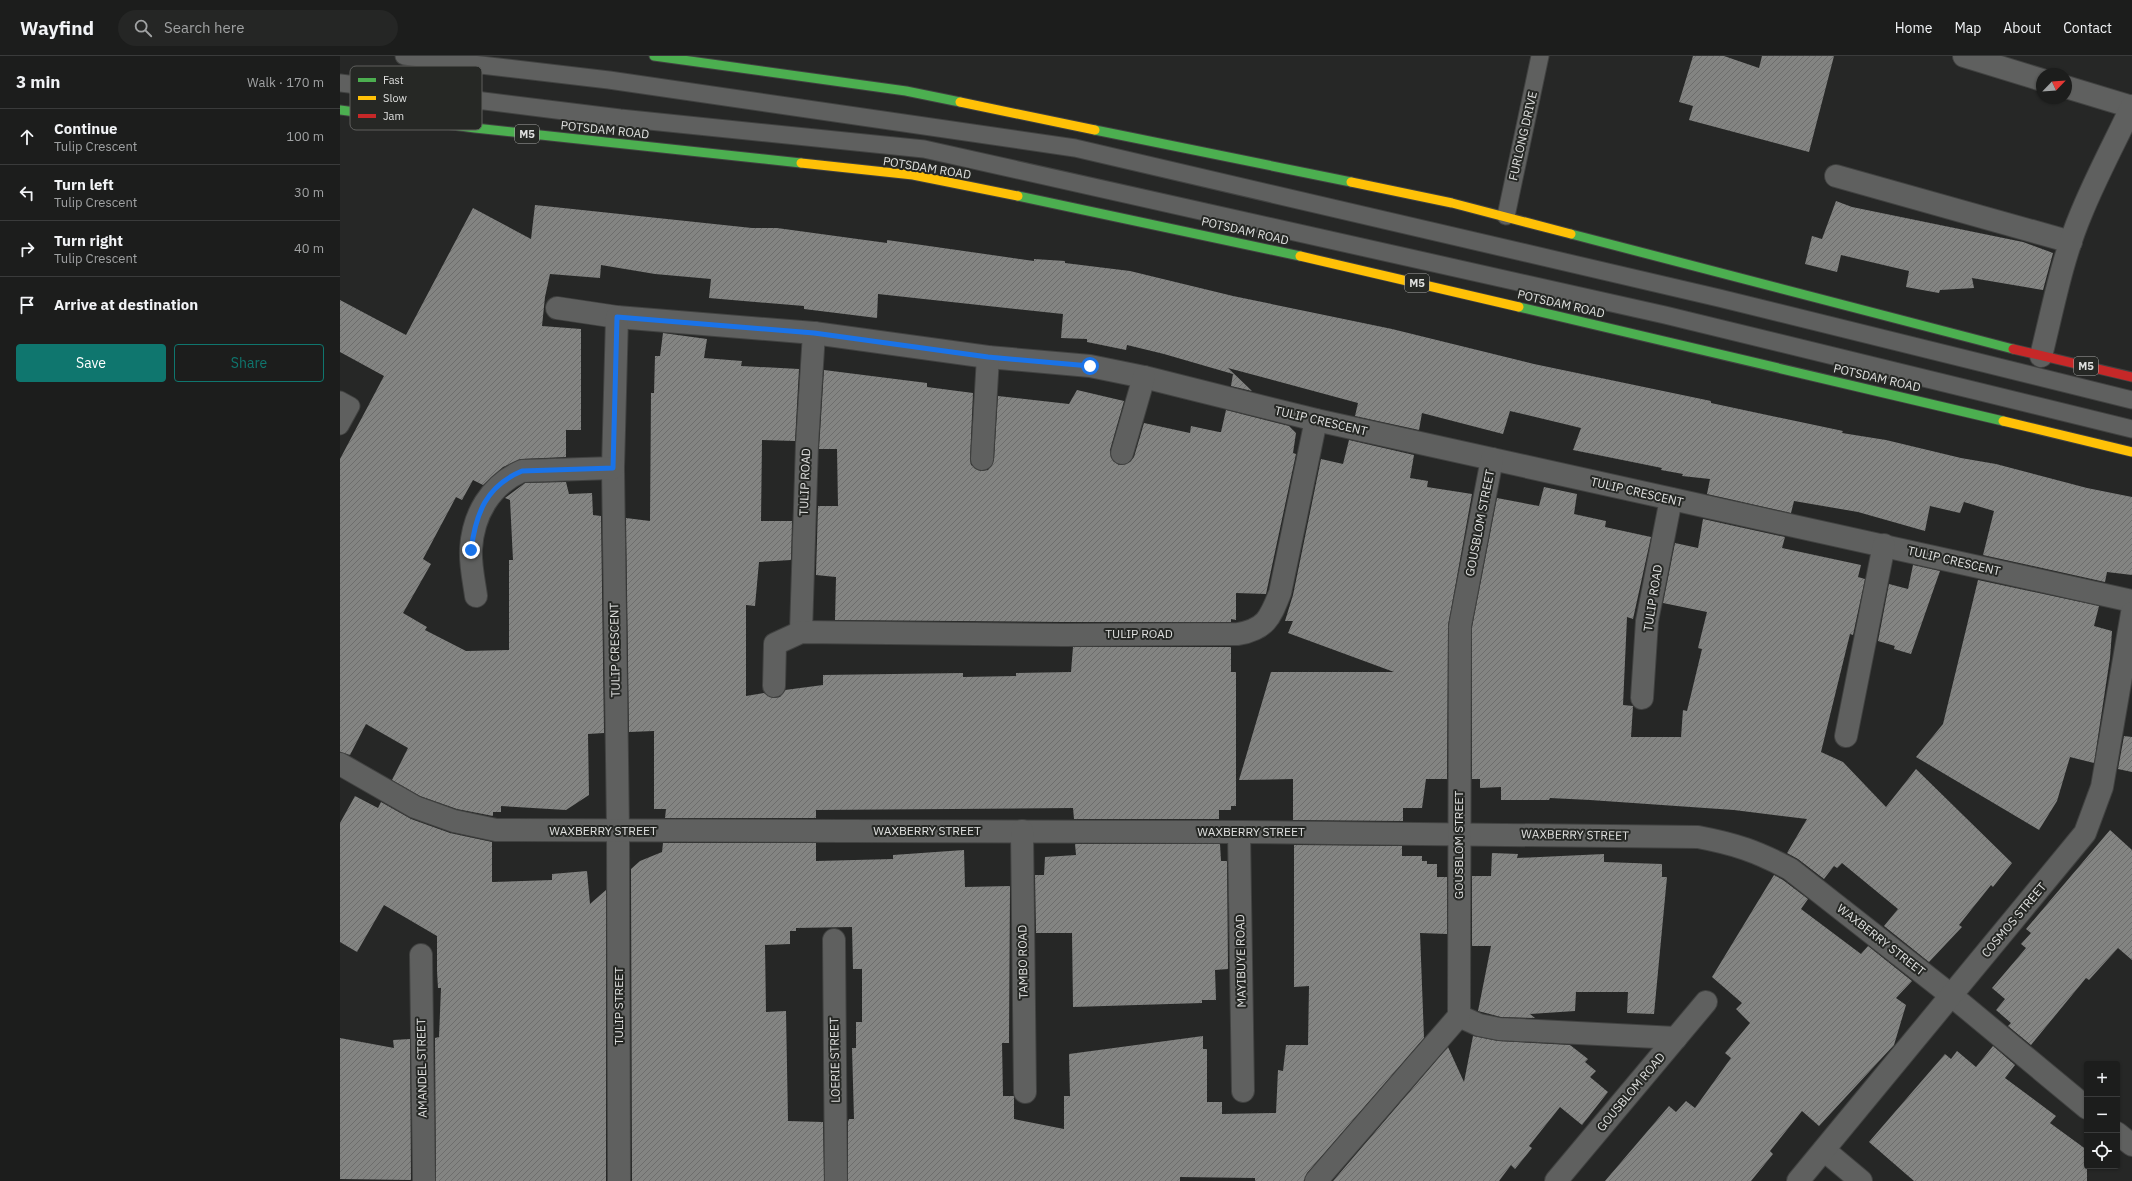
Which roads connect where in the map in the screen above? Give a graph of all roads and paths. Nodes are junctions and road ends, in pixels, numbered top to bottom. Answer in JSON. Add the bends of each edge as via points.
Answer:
{"nodes":[{"id":1,"x":404,"y":56,"type":"edge"},
{"id":2,"x":654,"y":56,"type":"edge"},
{"id":3,"x":1540,"y":56,"type":"edge"},
{"id":4,"x":1964,"y":56,"type":"edge"},
{"id":5,"x":2036,"y":78,"type":"edge"},
{"id":6,"x":340,"y":83,"type":"edge"},
{"id":7,"x":350,"y":84,"type":"edge"},
{"id":8,"x":2072,"y":89,"type":"edge"},
{"id":9,"x":482,"y":101,"type":"edge"},
{"id":10,"x":2132,"y":107,"type":"edge"},
{"id":11,"x":340,"y":110,"type":"edge"},
{"id":12,"x":350,"y":111,"type":"edge"},
{"id":13,"x":482,"y":129,"type":"edge"},
{"id":14,"x":1836,"y":176,"type":"dead end"},
{"id":15,"x":1506,"y":216,"type":"junction"},
{"id":16,"x":2071,"y":242,"type":"junction"},
{"id":17,"x":557,"y":308,"type":"dead end"},
{"id":18,"x":617,"y":317,"type":"junction"},
{"id":19,"x":814,"y":333,"type":"junction"},
{"id":20,"x":2041,"y":356,"type":"junction"},
{"id":21,"x":988,"y":357,"type":"junction"},
{"id":22,"x":1144,"y":377,"type":"junction"},
{"id":23,"x":2132,"y":377,"type":"edge"},
{"id":24,"x":340,"y":400,"type":"edge"},
{"id":25,"x":2132,"y":400,"type":"edge"},
{"id":26,"x":1316,"y":420,"type":"junction"},
{"id":27,"x":340,"y":426,"type":"edge"},
{"id":28,"x":2132,"y":430,"type":"edge"},
{"id":29,"x":2132,"y":452,"type":"edge"},
{"id":30,"x":1122,"y":453,"type":"dead end"},
{"id":31,"x":982,"y":459,"type":"dead end"},
{"id":32,"x":1492,"y":459,"type":"junction"},
{"id":33,"x":613,"y":468,"type":"junction"},
{"id":34,"x":1671,"y":499,"type":"junction"},
{"id":35,"x":1884,"y":545,"type":"junction"},
{"id":36,"x":476,"y":596,"type":"dead end"},
{"id":37,"x":2132,"y":601,"type":"edge"},
{"id":38,"x":2132,"y":613,"type":"edge"},
{"id":39,"x":801,"y":632,"type":"junction"},
{"id":40,"x":774,"y":686,"type":"dead end"},
{"id":41,"x":1642,"y":698,"type":"dead end"},
{"id":42,"x":1846,"y":736,"type":"dead end"},
{"id":43,"x":340,"y":764,"type":"edge"},
{"id":44,"x":618,"y":831,"type":"junction"},
{"id":45,"x":1022,"y":831,"type":"junction"},
{"id":46,"x":1239,"y":832,"type":"junction"},
{"id":47,"x":1459,"y":833,"type":"junction"},
{"id":48,"x":834,"y":940,"type":"dead end"},
{"id":49,"x":421,"y":955,"type":"dead end"},
{"id":50,"x":1952,"y":996,"type":"junction"},
{"id":51,"x":1706,"y":1002,"type":"dead end"},
{"id":52,"x":1459,"y":1016,"type":"junction"},
{"id":53,"x":1676,"y":1038,"type":"junction"},
{"id":54,"x":1242,"y":1091,"type":"dead end"},
{"id":55,"x":1025,"y":1092,"type":"dead end"},
{"id":56,"x":2084,"y":1106,"type":"edge"},
{"id":57,"x":2120,"y":1135,"type":"edge"},
{"id":58,"x":2132,"y":1145,"type":"edge"},
{"id":59,"x":1824,"y":1150,"type":"junction"},
{"id":60,"x":424,"y":1181,"type":"edge"},
{"id":61,"x":619,"y":1181,"type":"edge"},
{"id":62,"x":836,"y":1181,"type":"edge"},
{"id":63,"x":1316,"y":1181,"type":"edge"},
{"id":64,"x":1556,"y":1181,"type":"edge"},
{"id":65,"x":1798,"y":1181,"type":"edge"},
{"id":66,"x":1861,"y":1181,"type":"edge"}],
"edges":[{"from":1,"to":25,"type":"lane","via":[[609,80],[1075,148],[1719,298]]},
{"from":2,"to":15,"type":"main road","number":"M5","via":[[906,91]]},
{"from":3,"to":15,"type":"lane","name":"FURLONG DRIVE"},
{"from":4,"to":5,"type":"street"},
{"from":6,"to":7,"type":"lane"},
{"from":8,"to":10,"type":"street"},
{"from":9,"to":28,"type":"lane","via":[[620,118],[924,149],[1665,315]]},
{"from":10,"to":16,"type":"street","via":[[2080,214]]},
{"from":11,"to":12,"type":"main road","name":"POTSDAM ROAD","number":"M5"},
{"from":13,"to":29,"type":"main road","name":"POTSDAM ROAD","number":"M5","via":[[913,175],[1212,236],[1979,414]]},
{"from":14,"to":16,"type":"street"},
{"from":15,"to":20,"type":"main road","number":"M5"},
{"from":16,"to":20,"type":"street"},
{"from":17,"to":18,"type":"street","name":"TULIP CRESCENT"},
{"from":18,"to":19,"type":"street","name":"TULIP CRESCENT"},
{"from":18,"to":33,"type":"street","name":"TULIP CRESCENT"},
{"from":19,"to":21,"type":"street","name":"TULIP CRESCENT"},
{"from":19,"to":39,"type":"street","name":"TULIP ROAD","via":[[807,444]]},
{"from":20,"to":23,"type":"main road","number":"M5"},
{"from":21,"to":22,"type":"street","name":"TULIP CRESCENT","via":[[1090,366]]},
{"from":21,"to":31,"type":"street"},
{"from":22,"to":26,"type":"street","name":"TULIP CRESCENT"},
{"from":22,"to":30,"type":"street"},
{"from":24,"to":27,"type":"lane","via":[[351,406]]},
{"from":26,"to":32,"type":"street","name":"TULIP CRESCENT"},
{"from":26,"to":39,"type":"street","name":"TULIP ROAD","via":[[1280,593],[1272,614],[1262,627],[1251,632],[1071,635]]},
{"from":32,"to":34,"type":"street","name":"TULIP CRESCENT"},
{"from":32,"to":47,"type":"street","name":"GOUSBLOM STREET","via":[[1460,626]]},
{"from":33,"to":36,"type":"street","via":[[522,471],[497,487],[483,504],[474,526],[471,550]]},
{"from":33,"to":44,"type":"street","name":"TULIP CRESCENT"},
{"from":34,"to":35,"type":"street","name":"TULIP CRESCENT"},
{"from":34,"to":41,"type":"street","name":"TULIP ROAD","via":[[1647,621]]},
{"from":35,"to":37,"type":"street","name":"TULIP CRESCENT"},
{"from":35,"to":42,"type":"street"},
{"from":38,"to":50,"type":"street","name":"COSMOS STREET","via":[[2102,787],[2085,833]]},
{"from":39,"to":40,"type":"street","name":"TULIP ROAD","via":[[775,644]]},
{"from":43,"to":44,"type":"street","name":"WAXBERRY STREET","via":[[415,807],[454,821],[496,830]]},
{"from":44,"to":45,"type":"street","name":"WAXBERRY STREET"},
{"from":44,"to":61,"type":"street","name":"TULIP STREET"},
{"from":45,"to":46,"type":"street","name":"WAXBERRY STREET"},
{"from":45,"to":55,"type":"street","name":"TAMBO ROAD"},
{"from":46,"to":47,"type":"street","name":"WAXBERRY STREET"},
{"from":46,"to":54,"type":"street","name":"MAYIBUYE ROAD"},
{"from":47,"to":50,"type":"street","name":"WAXBERRY STREET","via":[[1698,836],[1734,844],[1760,853],[1790,869]]},
{"from":47,"to":52,"type":"street","name":"GOUSBLOM STREET"},
{"from":48,"to":62,"type":"street","name":"LOERIE STREET"},
{"from":49,"to":60,"type":"street","name":"AMANDEL STREET"},
{"from":50,"to":56,"type":"street","name":"WAXBERRY STREET"},
{"from":50,"to":59,"type":"street","name":"COSMOS STREET"},
{"from":51,"to":53,"type":"street","name":"GOUSBLOM ROAD"},
{"from":52,"to":53,"type":"street","via":[[1498,1029]]},
{"from":52,"to":63,"type":"street"},
{"from":53,"to":64,"type":"street","name":"GOUSBLOM ROAD"},
{"from":57,"to":58,"type":"street"},
{"from":59,"to":65,"type":"street","name":"COSMOS STREET"},
{"from":59,"to":66,"type":"street"}]}
